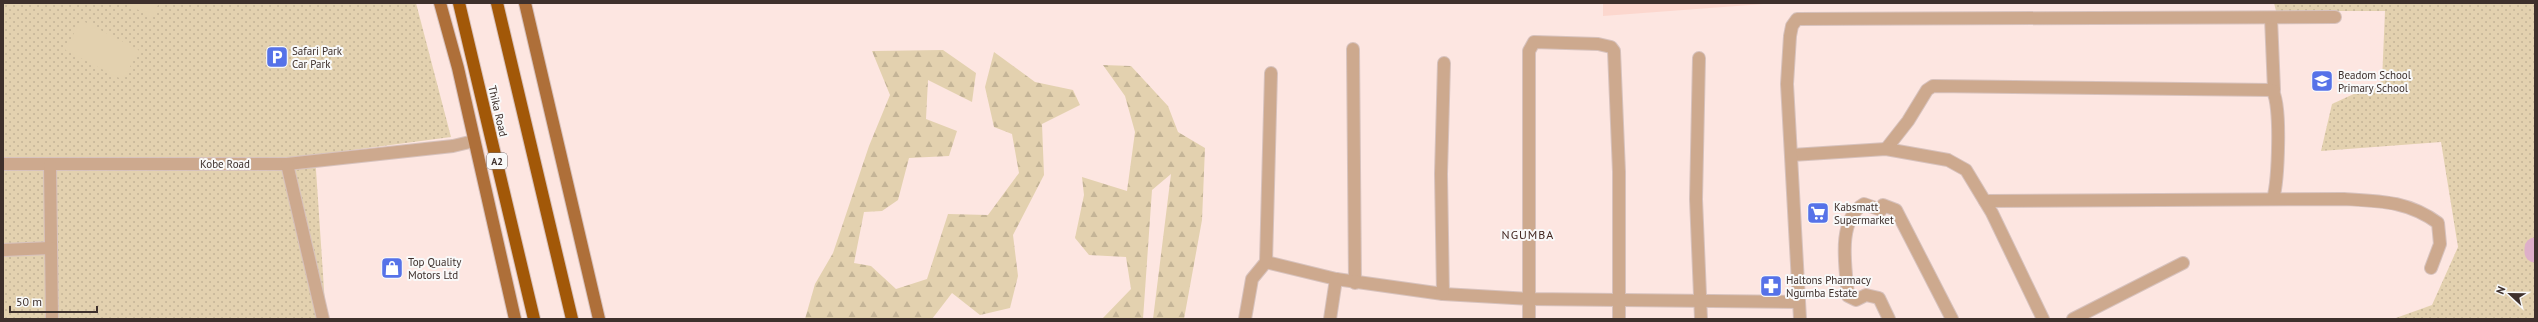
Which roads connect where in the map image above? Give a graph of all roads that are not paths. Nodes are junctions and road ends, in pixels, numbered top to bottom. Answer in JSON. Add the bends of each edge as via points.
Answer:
{"nodes":[{"id":1,"x":440,"y":3,"type":"edge"},
{"id":2,"x":459,"y":3,"type":"edge"},
{"id":3,"x":497,"y":3,"type":"edge"},
{"id":4,"x":525,"y":3,"type":"edge"},
{"id":5,"x":2336,"y":17,"type":"dead end"},
{"id":6,"x":2271,"y":18,"type":"junction"},
{"id":7,"x":1352,"y":49,"type":"dead end"},
{"id":8,"x":1699,"y":58,"type":"dead end"},
{"id":9,"x":1444,"y":63,"type":"dead end"},
{"id":10,"x":1270,"y":73,"type":"dead end"},
{"id":11,"x":2274,"y":90,"type":"junction"},
{"id":12,"x":474,"y":141,"type":"junction"},
{"id":13,"x":1886,"y":149,"type":"junction"},
{"id":14,"x":1792,"y":155,"type":"junction"},
{"id":15,"x":3,"y":164,"type":"edge"},
{"id":16,"x":287,"y":164,"type":"junction"},
{"id":17,"x":50,"y":165,"type":"junction"},
{"id":18,"x":2273,"y":200,"type":"junction"},
{"id":19,"x":1985,"y":201,"type":"junction"},
{"id":20,"x":51,"y":248,"type":"junction"},
{"id":21,"x":3,"y":250,"type":"edge"},
{"id":22,"x":1266,"y":262,"type":"junction"},
{"id":23,"x":2183,"y":263,"type":"dead end"},
{"id":24,"x":2431,"y":268,"type":"dead end"},
{"id":25,"x":1336,"y":279,"type":"junction"},
{"id":26,"x":1355,"y":283,"type":"junction"},
{"id":27,"x":1443,"y":294,"type":"junction"},
{"id":28,"x":1529,"y":299,"type":"junction"},
{"id":29,"x":1618,"y":300,"type":"junction"},
{"id":30,"x":1701,"y":300,"type":"junction"},
{"id":31,"x":1799,"y":302,"type":"junction"},
{"id":32,"x":52,"y":319,"type":"edge"},
{"id":33,"x":323,"y":319,"type":"edge"},
{"id":34,"x":515,"y":319,"type":"edge"},
{"id":35,"x":534,"y":319,"type":"edge"},
{"id":36,"x":572,"y":319,"type":"edge"},
{"id":37,"x":599,"y":319,"type":"edge"},
{"id":38,"x":1245,"y":319,"type":"edge"},
{"id":39,"x":1330,"y":319,"type":"edge"},
{"id":40,"x":1529,"y":319,"type":"edge"},
{"id":41,"x":1618,"y":319,"type":"edge"},
{"id":42,"x":1700,"y":319,"type":"edge"},
{"id":43,"x":1800,"y":319,"type":"edge"},
{"id":44,"x":1889,"y":319,"type":"edge"},
{"id":45,"x":1952,"y":319,"type":"edge"},
{"id":46,"x":2043,"y":319,"type":"edge"},
{"id":47,"x":2073,"y":319,"type":"edge"}],
"edges":[{"from":1,"to":12,"type":"main road"},
{"from":2,"to":35,"type":"highway","name":"Thika Road","number":"A2"},
{"from":3,"to":36,"type":"highway"},
{"from":4,"to":37,"type":"main road"},
{"from":5,"to":6,"type":"street"},
{"from":6,"to":11,"type":"street"},
{"from":6,"to":14,"type":"street","via":[[1797,19],[1790,36],[1788,84]]},
{"from":7,"to":26,"type":"street"},
{"from":8,"to":30,"type":"street","via":[[1696,199]]},
{"from":9,"to":27,"type":"street","via":[[1441,174]]},
{"from":10,"to":22,"type":"street"},
{"from":11,"to":13,"type":"street","via":[[1932,86]]},
{"from":11,"to":18,"type":"street","via":[[2280,148],[2277,186]]},
{"from":12,"to":16,"type":"street","name":"Kobe Road","via":[[453,146]]},
{"from":12,"to":34,"type":"main road"},
{"from":13,"to":14,"type":"street"},
{"from":13,"to":19,"type":"street","via":[[1956,164],[1970,175]]},
{"from":14,"to":31,"type":"street"},
{"from":15,"to":17,"type":"street","name":"Kobe Road"},
{"from":16,"to":17,"type":"street","name":"Kobe Road"},
{"from":16,"to":33,"type":"street"},
{"from":17,"to":20,"type":"street"},
{"from":18,"to":19,"type":"street"},
{"from":18,"to":24,"type":"street","via":[[2344,199],[2405,205],[2426,214],[2438,224],[2440,244]]},
{"from":19,"to":46,"type":"street"},
{"from":20,"to":21,"type":"street"},
{"from":20,"to":32,"type":"street"},
{"from":22,"to":25,"type":"street"},
{"from":22,"to":38,"type":"street","via":[[1252,279]]},
{"from":23,"to":47,"type":"street"},
{"from":25,"to":26,"type":"street"},
{"from":25,"to":39,"type":"street"},
{"from":26,"to":27,"type":"street"},
{"from":27,"to":28,"type":"street"},
{"from":28,"to":29,"type":"street"},
{"from":28,"to":29,"type":"street","via":[[1529,51],[1534,42],[1598,44],[1611,47],[1614,51],[1619,172]]},
{"from":28,"to":40,"type":"street"},
{"from":29,"to":30,"type":"street"},
{"from":29,"to":41,"type":"street"},
{"from":30,"to":31,"type":"street"},
{"from":30,"to":42,"type":"street"},
{"from":31,"to":43,"type":"street"},
{"from":44,"to":45,"type":"street","via":[[1879,298],[1864,296],[1856,300],[1848,296],[1847,231],[1850,219],[1864,204],[1881,210],[1883,205],[1896,210]]}]}
